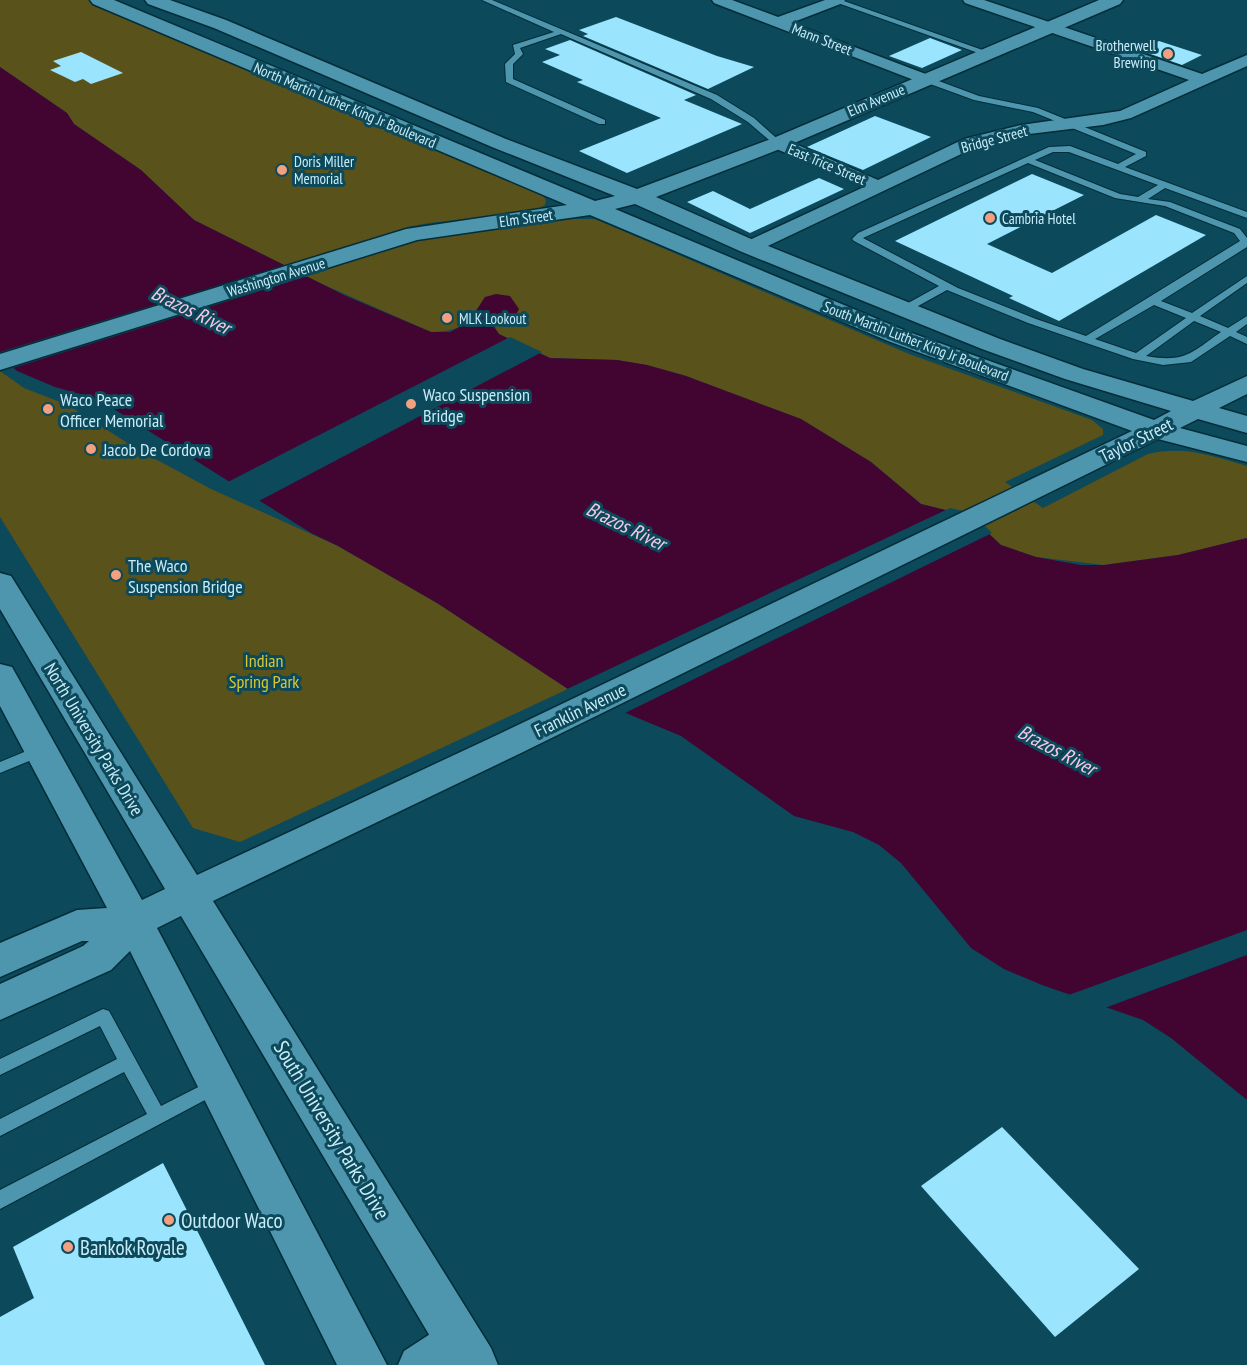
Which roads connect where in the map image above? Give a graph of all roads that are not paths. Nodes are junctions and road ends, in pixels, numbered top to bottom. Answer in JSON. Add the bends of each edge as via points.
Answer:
{"nodes":[{"id":1,"x":99,"y":0,"type":"edge"},
{"id":2,"x":486,"y":0,"type":"edge"},
{"id":3,"x":719,"y":0,"type":"edge"},
{"id":4,"x":838,"y":0,"type":"edge"},
{"id":5,"x":970,"y":0,"type":"edge"},
{"id":6,"x":1114,"y":0,"type":"edge"},
{"id":7,"x":157,"y":1,"type":"edge"},
{"id":8,"x":129,"y":12,"type":"junction"},
{"id":9,"x":778,"y":22,"type":"junction"},
{"id":10,"x":1050,"y":27,"type":"junction"},
{"id":11,"x":561,"y":32,"type":"junction"},
{"id":12,"x":987,"y":53,"type":"junction"},
{"id":13,"x":302,"y":59,"type":"junction"},
{"id":14,"x":1247,"y":60,"type":"edge"},
{"id":15,"x":267,"y":72,"type":"junction"},
{"id":16,"x":925,"y":79,"type":"junction"},
{"id":17,"x":1203,"y":80,"type":"junction"},
{"id":18,"x":602,"y":122,"type":"dead end"},
{"id":19,"x":1070,"y":124,"type":"junction"},
{"id":20,"x":778,"y":143,"type":"junction"},
{"id":21,"x":1028,"y":160,"type":"junction"},
{"id":22,"x":1118,"y":167,"type":"junction"},
{"id":23,"x":1165,"y":184,"type":"junction"},
{"id":24,"x":877,"y":186,"type":"junction"},
{"id":25,"x":637,"y":197,"type":"junction"},
{"id":26,"x":1139,"y":200,"type":"junction"},
{"id":27,"x":592,"y":208,"type":"junction"},
{"id":28,"x":1247,"y":214,"type":"edge"},
{"id":29,"x":414,"y":234,"type":"joint"},
{"id":30,"x":1246,"y":243,"type":"edge"},
{"id":31,"x":750,"y":247,"type":"junction"},
{"id":32,"x":1247,"y":279,"type":"edge"},
{"id":33,"x":946,"y":286,"type":"junction"},
{"id":34,"x":1153,"y":301,"type":"junction"},
{"id":35,"x":905,"y":309,"type":"junction"},
{"id":36,"x":1193,"y":317,"type":"junction"},
{"id":37,"x":1247,"y":319,"type":"edge"},
{"id":38,"x":1229,"y":332,"type":"junction"},
{"id":39,"x":1087,"y":340,"type":"junction"},
{"id":40,"x":1247,"y":341,"type":"edge"},
{"id":41,"x":1137,"y":357,"type":"junction"},
{"id":42,"x":0,"y":362,"type":"edge"},
{"id":43,"x":1247,"y":384,"type":"edge"},
{"id":44,"x":1196,"y":411,"type":"junction"},
{"id":45,"x":1247,"y":425,"type":"edge"},
{"id":46,"x":1156,"y":430,"type":"junction"},
{"id":47,"x":1247,"y":454,"type":"edge"},
{"id":48,"x":1024,"y":495,"type":"joint"},
{"id":49,"x":0,"y":583,"type":"edge"},
{"id":50,"x":0,"y":675,"type":"edge"},
{"id":51,"x":41,"y":750,"type":"junction"},
{"id":52,"x":0,"y":768,"type":"edge"},
{"id":53,"x":189,"y":895,"type":"junction"},
{"id":54,"x":134,"y":921,"type":"junction"},
{"id":55,"x":0,"y":961,"type":"edge"},
{"id":56,"x":0,"y":1003,"type":"edge"},
{"id":57,"x":127,"y":1062,"type":"junction"},
{"id":58,"x":0,"y":1067,"type":"edge"},
{"id":59,"x":218,"y":1084,"type":"junction"},
{"id":60,"x":157,"y":1116,"type":"junction"},
{"id":61,"x":0,"y":1128,"type":"edge"},
{"id":62,"x":0,"y":1200,"type":"edge"},
{"id":63,"x":466,"y":1352,"type":"edge"},
{"id":64,"x":363,"y":1365,"type":"edge"},
{"id":65,"x":418,"y":1365,"type":"edge"}],
"edges":[{"from":1,"to":8,"type":"main road","name":"North Martin Luther King Jr Boulevard"},
{"from":2,"to":11,"type":"lane"},
{"from":3,"to":9,"type":"street","name":"Mann Street"},
{"from":4,"to":9,"type":"street"},
{"from":4,"to":12,"type":"lane"},
{"from":5,"to":10,"type":"street"},
{"from":6,"to":10,"type":"main road","name":"Elm Avenue"},
{"from":7,"to":8,"type":"main road"},
{"from":7,"to":13,"type":"main road","name":"North Martin Luther King Jr Boulevard"},
{"from":8,"to":15,"type":"main road","name":"North Martin Luther King Jr Boulevard"},
{"from":9,"to":16,"type":"street","name":"Mann Street"},
{"from":10,"to":12,"type":"main road","name":"Elm Avenue"},
{"from":10,"to":17,"type":"street"},
{"from":11,"to":18,"type":"lane","via":[[516,47],[519,54],[509,64],[509,80]]},
{"from":11,"to":20,"type":"lane","via":[[714,97]]},
{"from":12,"to":16,"type":"main road","name":"Elm Avenue"},
{"from":13,"to":15,"type":"main road"},
{"from":13,"to":25,"type":"main road","name":"North Martin Luther King Jr Boulevard"},
{"from":14,"to":17,"type":"street","name":"Bridge Street"},
{"from":15,"to":27,"type":"main road","name":"North Martin Luther King Jr Boulevard"},
{"from":16,"to":19,"type":"lane"},
{"from":16,"to":20,"type":"main road","name":"Elm Avenue"},
{"from":17,"to":19,"type":"street","name":"Bridge Street","via":[[1125,115]]},
{"from":19,"to":22,"type":"lane","via":[[1143,154]]},
{"from":19,"to":24,"type":"street","name":"Bridge Street","via":[[1021,130],[970,143]]},
{"from":20,"to":24,"type":"street","name":"East Trice Street"},
{"from":20,"to":25,"type":"main road","name":"Elm Avenue"},
{"from":21,"to":22,"type":"lane","via":[[1052,149],[1070,149]]},
{"from":21,"to":26,"type":"lane","via":[[1118,196]]},
{"from":21,"to":33,"type":"lane","via":[[857,239]]},
{"from":22,"to":23,"type":"lane"},
{"from":23,"to":26,"type":"lane"},
{"from":23,"to":28,"type":"lane"},
{"from":24,"to":31,"type":"street","name":"Bridge Street"},
{"from":25,"to":27,"type":"main road","name":"Elm Street"},
{"from":25,"to":31,"type":"main road","name":"South Martin Luther King Jr Boulevard"},
{"from":26,"to":30,"type":"lane","via":[[1167,204],[1237,231]]},
{"from":27,"to":29,"type":"main road","name":"Elm Street"},
{"from":27,"to":46,"type":"main road","name":"South Martin Luther King Jr Boulevard","via":[[897,336]]},
{"from":29,"to":42,"type":"main road","name":"Washington Avenue"},
{"from":30,"to":34,"type":"lane"},
{"from":31,"to":35,"type":"main road","name":"South Martin Luther King Jr Boulevard"},
{"from":32,"to":36,"type":"lane"},
{"from":33,"to":35,"type":"lane"},
{"from":33,"to":39,"type":"lane"},
{"from":34,"to":36,"type":"lane"},
{"from":34,"to":39,"type":"lane"},
{"from":35,"to":44,"type":"main road","name":"South Martin Luther King Jr Boulevard","via":[[1074,374]]},
{"from":36,"to":38,"type":"lane"},
{"from":36,"to":41,"type":"lane"},
{"from":37,"to":38,"type":"lane"},
{"from":38,"to":40,"type":"lane"},
{"from":38,"to":41,"type":"lane","via":[[1187,360],[1163,362]]},
{"from":39,"to":41,"type":"lane"},
{"from":43,"to":44,"type":"main road","name":"Taylor Street"},
{"from":44,"to":45,"type":"main road","name":"South Martin Luther King Jr Boulevard"},
{"from":44,"to":46,"type":"main road","name":"Taylor Street"},
{"from":46,"to":47,"type":"main road","name":"South Martin Luther King Jr Boulevard"},
{"from":46,"to":48,"type":"main road","name":"Taylor Street"},
{"from":48,"to":53,"type":"main road","name":"Franklin Avenue"},
{"from":49,"to":53,"type":"main road","name":"North University Parks Drive"},
{"from":50,"to":51,"type":"main road"},
{"from":51,"to":52,"type":"lane"},
{"from":51,"to":54,"type":"main road"},
{"from":53,"to":54,"type":"main road","name":"Franklin Avenue"},
{"from":53,"to":63,"type":"main road","name":"South University Parks Drive"},
{"from":54,"to":55,"type":"main road","name":"Franklin Avenue","via":[[77,926]]},
{"from":54,"to":56,"type":"main road","name":"Franklin Avenue","via":[[97,958]]},
{"from":54,"to":59,"type":"main road"},
{"from":57,"to":58,"type":"lane","via":[[103,1016]]},
{"from":57,"to":60,"type":"lane"},
{"from":57,"to":61,"type":"lane"},
{"from":59,"to":60,"type":"lane"},
{"from":59,"to":64,"type":"main road"},
{"from":60,"to":62,"type":"lane"},
{"from":63,"to":65,"type":"street"}]}
